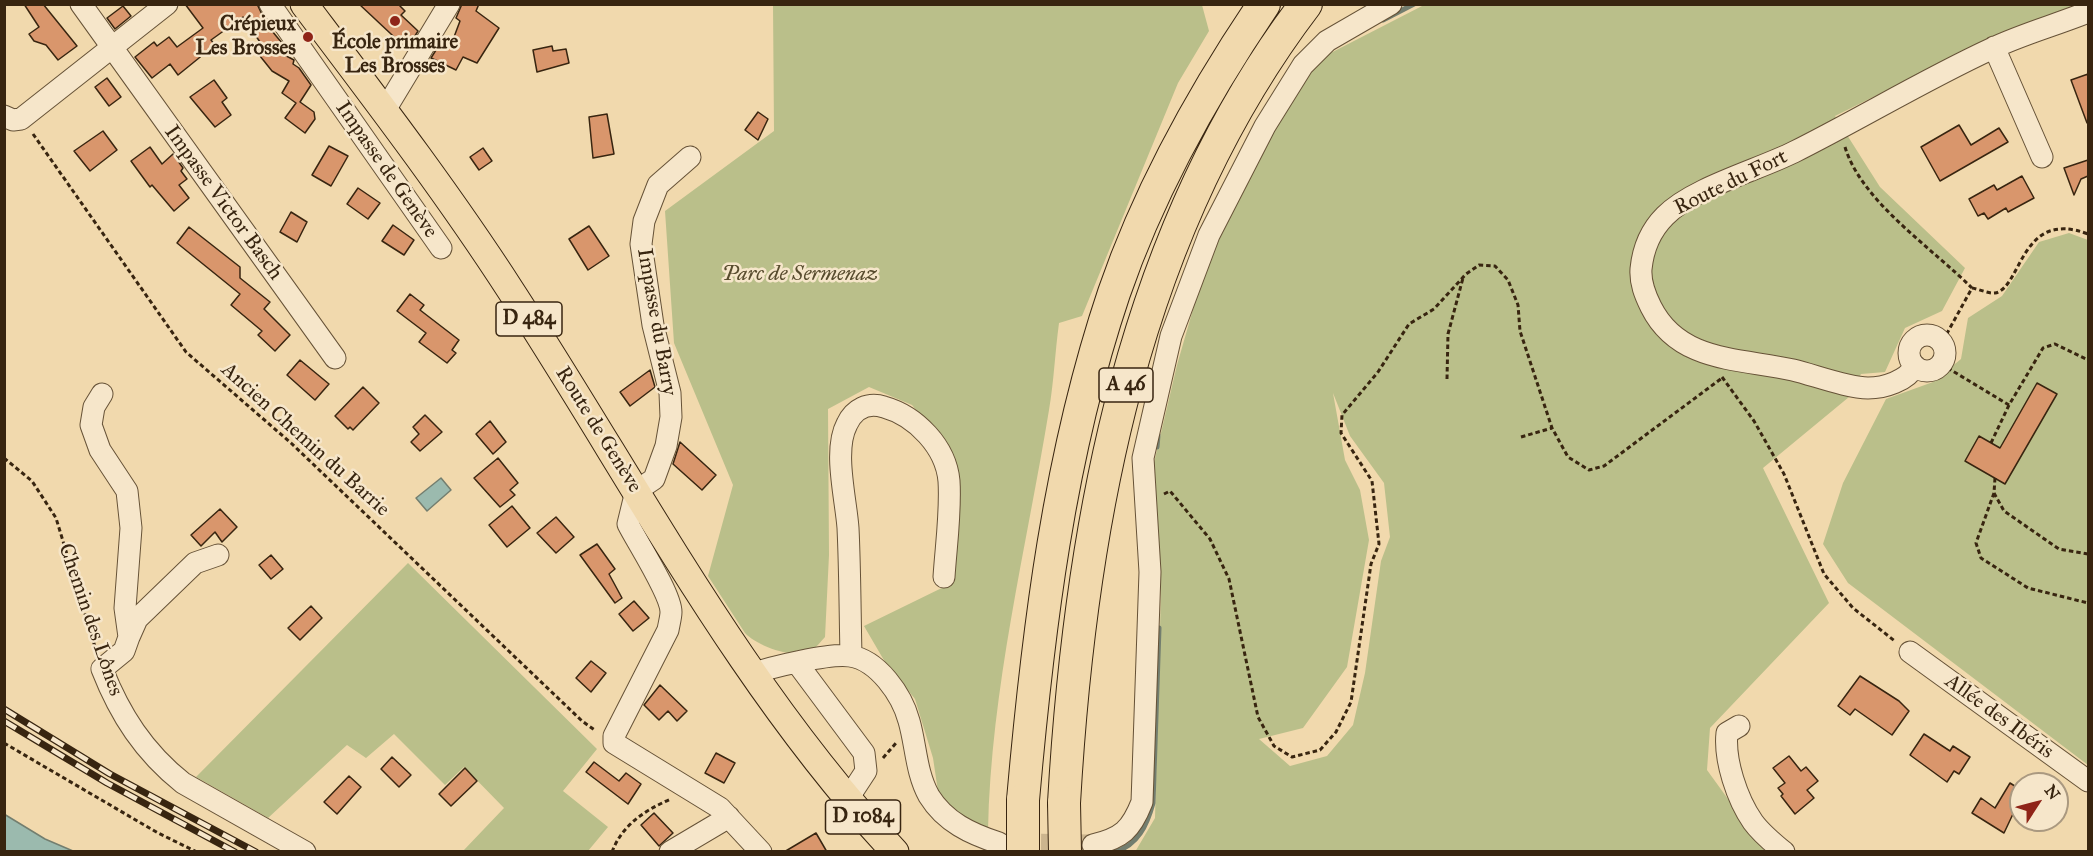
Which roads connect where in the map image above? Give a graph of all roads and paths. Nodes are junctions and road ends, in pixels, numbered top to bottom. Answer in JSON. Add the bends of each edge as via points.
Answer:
{"nodes":[{"id":1,"x":81,"y":4,"type":"edge"},
{"id":2,"x":167,"y":4,"type":"edge"},
{"id":3,"x":270,"y":4,"type":"edge"},
{"id":4,"x":304,"y":4,"type":"edge"},
{"id":5,"x":449,"y":4,"type":"edge"},
{"id":6,"x":1264,"y":4,"type":"edge"},
{"id":7,"x":1306,"y":4,"type":"edge"},
{"id":8,"x":1391,"y":4,"type":"edge"},
{"id":9,"x":2088,"y":12,"type":"edge"},
{"id":10,"x":1994,"y":47,"type":"junction"},
{"id":11,"x":111,"y":48,"type":"junction"},
{"id":12,"x":385,"y":110,"type":"junction"},
{"id":13,"x":13,"y":117,"type":"edge"},
{"id":14,"x":1839,"y":128,"type":"junction"},
{"id":15,"x":690,"y":157,"type":"dead end"},
{"id":16,"x":2042,"y":158,"type":"dead end"},
{"id":17,"x":2088,"y":234,"type":"edge"},
{"id":18,"x":441,"y":248,"type":"dead end"},
{"id":19,"x":1463,"y":277,"type":"junction"},
{"id":20,"x":1972,"y":288,"type":"junction"},
{"id":21,"x":1937,"y":338,"type":"junction"},
{"id":22,"x":1709,"y":355,"type":"junction"},
{"id":23,"x":335,"y":358,"type":"dead end"},
{"id":24,"x":2088,"y":360,"type":"edge"},
{"id":25,"x":1941,"y":364,"type":"junction"},
{"id":26,"x":1915,"y":366,"type":"junction"},
{"id":27,"x":1722,"y":378,"type":"junction"},
{"id":28,"x":1447,"y":379,"type":"dead end"},
{"id":29,"x":102,"y":394,"type":"dead end"},
{"id":30,"x":2009,"y":405,"type":"junction"},
{"id":31,"x":1552,"y":428,"type":"junction"},
{"id":32,"x":1521,"y":437,"type":"dead end"},
{"id":33,"x":1991,"y":443,"type":"dead end"},
{"id":34,"x":4,"y":458,"type":"edge"},
{"id":35,"x":1995,"y":478,"type":"dead end"},
{"id":36,"x":636,"y":491,"type":"junction"},
{"id":37,"x":1994,"y":493,"type":"junction"},
{"id":38,"x":1146,"y":504,"type":"junction"},
{"id":39,"x":2088,"y":554,"type":"edge"},
{"id":40,"x":218,"y":555,"type":"dead end"},
{"id":41,"x":944,"y":577,"type":"dead end"},
{"id":42,"x":2088,"y":603,"type":"edge"},
{"id":43,"x":129,"y":637,"type":"junction"},
{"id":44,"x":1910,"y":652,"type":"joint"},
{"id":45,"x":851,"y":656,"type":"junction"},
{"id":46,"x":797,"y":663,"type":"junction"},
{"id":47,"x":102,"y":669,"type":"junction"},
{"id":48,"x":752,"y":674,"type":"junction"},
{"id":49,"x":1739,"y":726,"type":"dead end"},
{"id":50,"x":912,"y":737,"type":"junction"},
{"id":51,"x":4,"y":743,"type":"edge"},
{"id":52,"x":614,"y":743,"type":"junction"},
{"id":53,"x":867,"y":762,"type":"junction"},
{"id":54,"x":2088,"y":782,"type":"edge"},
{"id":55,"x":688,"y":788,"type":"junction"},
{"id":56,"x":840,"y":791,"type":"junction"},
{"id":57,"x":729,"y":817,"type":"junction"},
{"id":58,"x":1011,"y":848,"type":"edge"},
{"id":59,"x":1079,"y":848,"type":"edge"},
{"id":60,"x":197,"y":852,"type":"edge"},
{"id":61,"x":305,"y":852,"type":"edge"},
{"id":62,"x":612,"y":852,"type":"edge"},
{"id":63,"x":670,"y":852,"type":"edge"},
{"id":64,"x":761,"y":852,"type":"edge"},
{"id":65,"x":895,"y":852,"type":"edge"},
{"id":66,"x":1784,"y":852,"type":"edge"}],
"edges":[{"from":1,"to":11,"type":"street","name":"Impasse Victor Basch"},
{"from":2,"to":11,"type":"street"},
{"from":3,"to":18,"type":"street","name":"Impasse de Genève"},
{"from":4,"to":12,"type":"main road","name":"Route de Genève","number":"D 484"},
{"from":5,"to":12,"type":"street"},
{"from":6,"to":58,"type":"highway","number":"A 46","bridge":true,"via":[[1205,95],[1155,194],[1115,292],[1095,357],[1064,485],[1045,598],[1023,800]]},
{"from":7,"to":59,"type":"highway","number":"A 46","bridge":true,"via":[[1260,73],[1199,182],[1159,277],[1136,349],[1106,466],[1085,582],[1069,718],[1064,803]]},
{"from":8,"to":38,"type":"street","via":[[1327,41],[1303,65],[1265,126],[1209,235],[1169,347],[1143,458]]},
{"from":9,"to":10,"type":"street","name":"Route du Fort"},
{"from":10,"to":14,"type":"street","name":"Route du Fort"},
{"from":10,"to":16,"type":"street"},
{"from":11,"to":13,"type":"street"},
{"from":11,"to":23,"type":"street","name":"Impasse Victor Basch"},
{"from":12,"to":36,"type":"main road","name":"Route de Genève","number":"D 484","via":[[512,291]]},
{"from":13,"to":52,"type":"path","name":"Ancien Chemin du Barrie","via":[[74,190],[186,352],[291,443],[582,721]]},
{"from":14,"to":20,"type":"path","via":[[1847,155],[1891,216]]},
{"from":14,"to":22,"type":"street","name":"Route du Fort","via":[[1682,203],[1652,232],[1643,253],[1642,290],[1667,333],[1689,348]]},
{"from":15,"to":36,"type":"street","name":"Impasse du Barry","via":[[658,185],[644,221],[641,244],[653,325],[670,393],[671,417],[654,479]]},
{"from":17,"to":20,"type":"path","via":[[2057,229],[2028,248],[2003,290],[1994,293]]},
{"from":19,"to":28,"type":"path","via":[[1449,334]]},
{"from":19,"to":31,"type":"path","via":[[1479,265],[1495,266],[1508,280],[1518,305],[1520,331]]},
{"from":19,"to":38,"type":"path","via":[[1434,309],[1409,324],[1378,372],[1342,415],[1341,433],[1372,481],[1379,544],[1371,564],[1351,702],[1336,732],[1320,750],[1292,757],[1274,746],[1258,717],[1229,579],[1210,539],[1170,490]]},
{"from":20,"to":21,"type":"path","via":[[1945,338]]},
{"from":21,"to":25,"type":"street","via":[[1945,353]]},
{"from":21,"to":26,"type":"street","via":[[1927,334],[1913,342],[1910,357]]},
{"from":22,"to":26,"type":"street","name":"Route du Fort","via":[[1762,363],[1867,388],[1891,384]]},
{"from":22,"to":27,"type":"path"},
{"from":24,"to":30,"type":"path","via":[[2055,345],[2043,348]]},
{"from":25,"to":26,"type":"street","via":[[1926,371]]},
{"from":25,"to":30,"type":"path"},
{"from":27,"to":31,"type":"path","via":[[1604,466],[1589,470],[1577,465]]},
{"from":27,"to":44,"type":"path","via":[[1755,421],[1784,474],[1824,573],[1853,608]]},
{"from":29,"to":43,"type":"street","via":[[94,407],[91,425],[100,450],[127,491],[131,528],[125,608]]},
{"from":30,"to":33,"type":"path"},
{"from":31,"to":32,"type":"path"},
{"from":34,"to":47,"type":"path","name":"Chemin des Lônes","via":[[32,482],[56,518]]},
{"from":35,"to":37,"type":"path"},
{"from":36,"to":48,"type":"main road","name":"Route de Genève","number":"D 484"},
{"from":36,"to":52,"type":"street","via":[[628,524],[672,610],[668,630],[614,736]]},
{"from":37,"to":39,"type":"path","via":[[2004,512],[2020,524],[2060,549]]},
{"from":37,"to":42,"type":"path","via":[[1976,543],[1981,558],[2028,588]]},
{"from":38,"to":59,"type":"street","via":[[1150,572],[1142,802],[1135,821],[1116,840]]},
{"from":40,"to":43,"type":"street","via":[[195,563],[137,619]]},
{"from":41,"to":45,"type":"street","via":[[949,480],[937,447],[899,411],[877,405],[859,408],[847,424],[841,444],[848,526]]},
{"from":43,"to":47,"type":"street","via":[[124,651]]},
{"from":44,"to":54,"type":"street","name":"Allée des Ibéris"},
{"from":45,"to":46,"type":"street"},
{"from":45,"to":50,"type":"street","via":[[872,664],[891,685],[909,719]]},
{"from":46,"to":48,"type":"street"},
{"from":46,"to":53,"type":"street"},
{"from":47,"to":61,"type":"street","name":"Chemin des Lônes","via":[[134,732],[167,770],[183,783]]},
{"from":48,"to":56,"type":"main road","name":"Route de Genève","number":"D 484"},
{"from":49,"to":66,"type":"street","via":[[1727,733],[1725,749],[1743,804],[1753,822]]},
{"from":50,"to":53,"type":"path","via":[[893,744],[883,758]]},
{"from":50,"to":58,"type":"street","via":[[929,795],[945,816],[974,835]]},
{"from":51,"to":60,"type":"path"},
{"from":52,"to":55,"type":"street"},
{"from":53,"to":56,"type":"street","via":[[866,771]]},
{"from":55,"to":57,"type":"street"},
{"from":55,"to":62,"type":"path","via":[[620,832]]},
{"from":56,"to":65,"type":"main road","name":"Route de Genève","number":"D 1084"},
{"from":57,"to":63,"type":"street"},
{"from":57,"to":64,"type":"street"}]}
